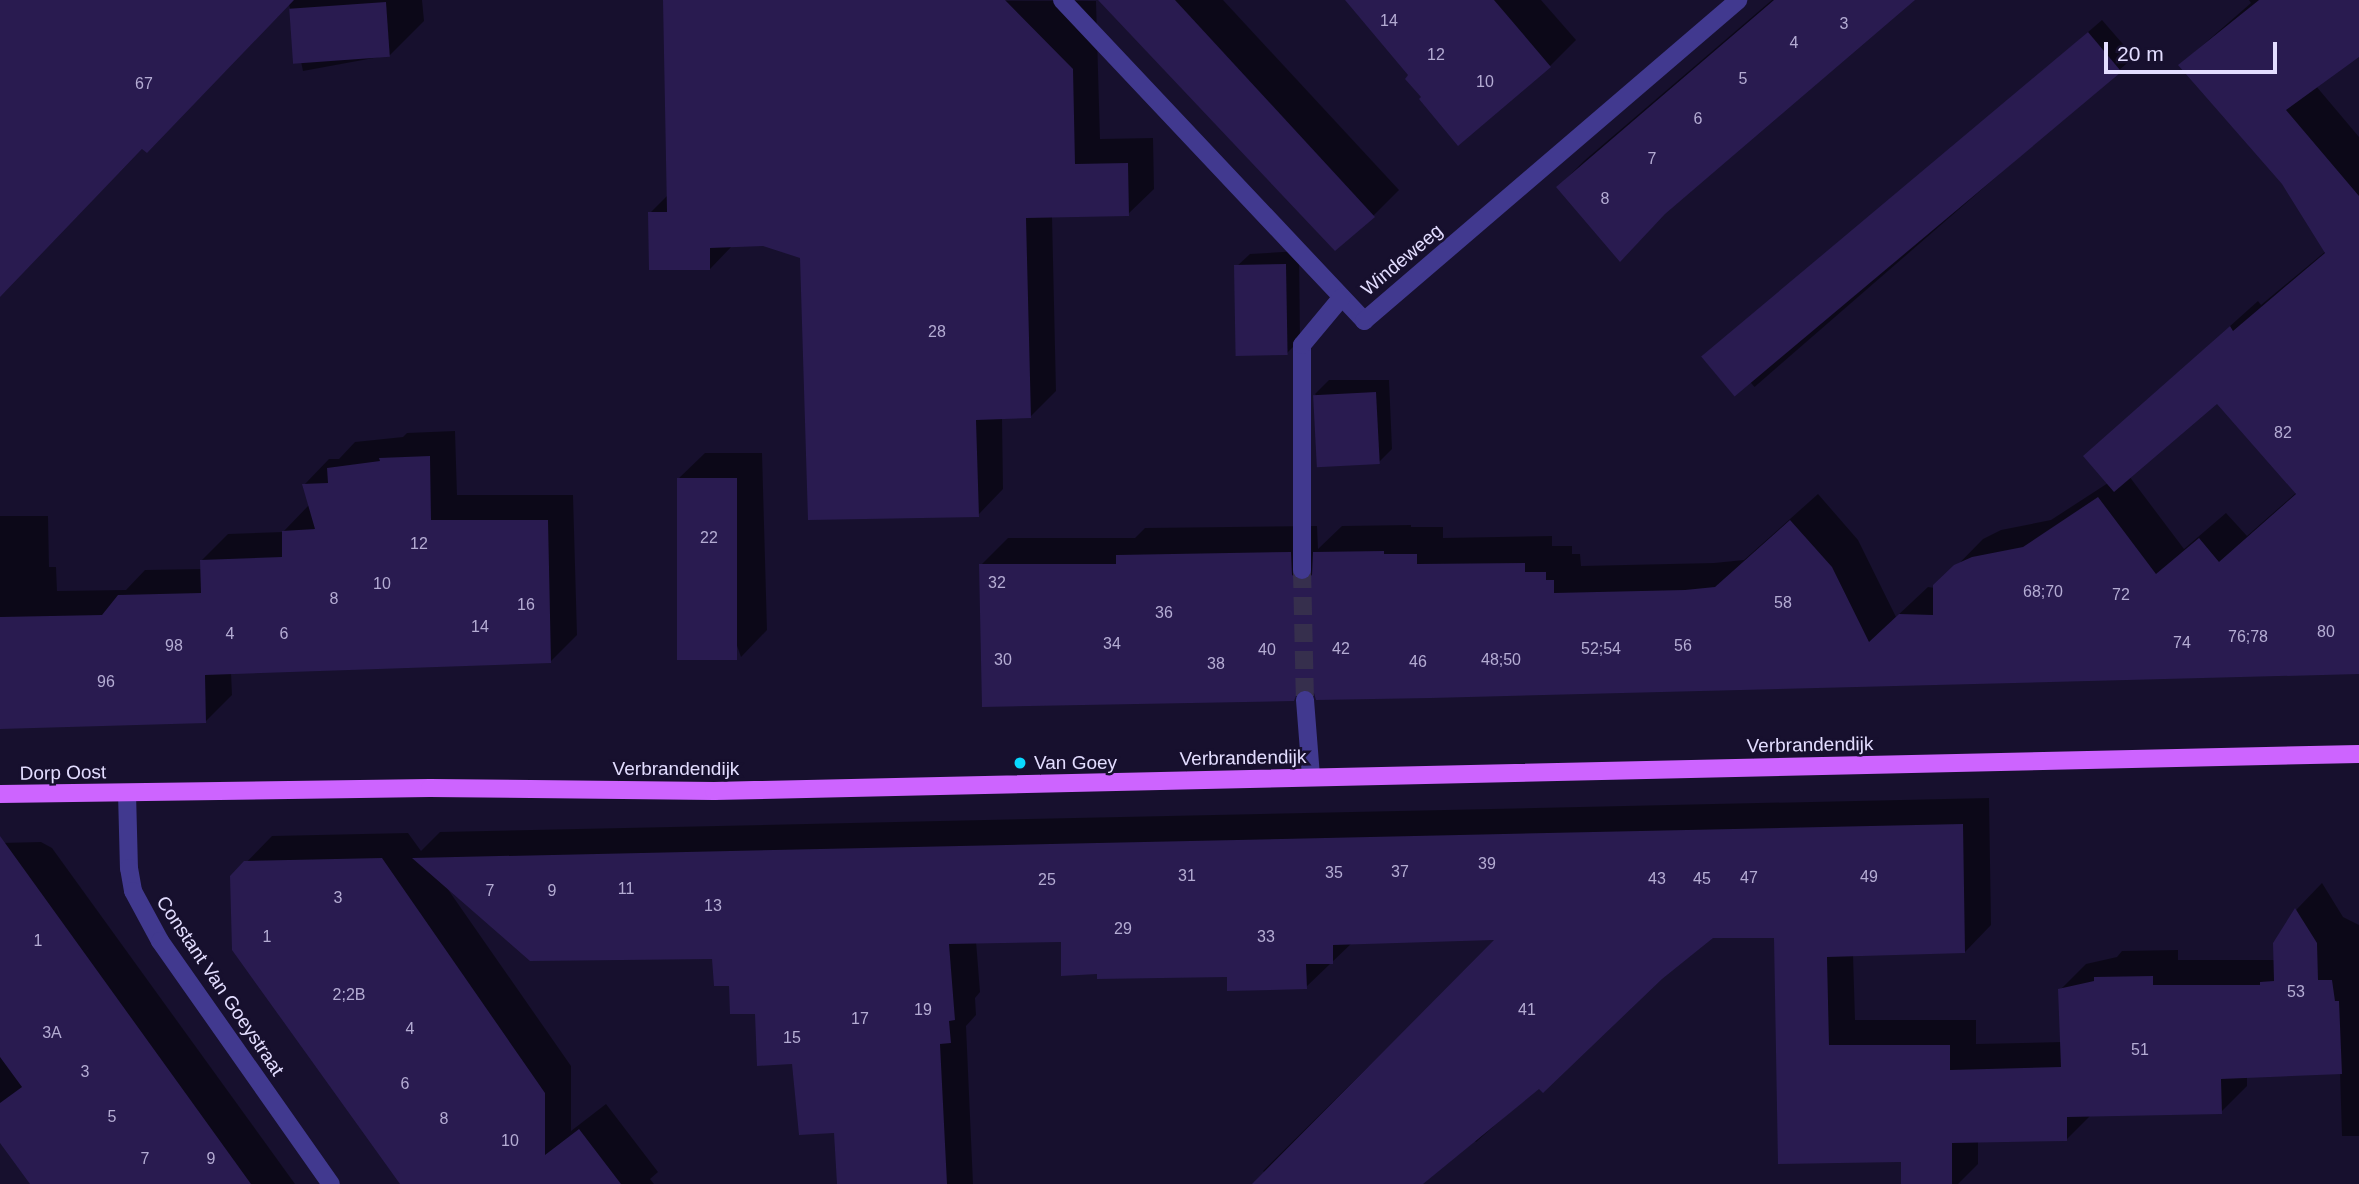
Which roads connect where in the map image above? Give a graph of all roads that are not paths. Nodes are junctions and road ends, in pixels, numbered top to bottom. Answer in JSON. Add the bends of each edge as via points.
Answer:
{"nodes":[{"id":1,"x":1062,"y":0,"type":"edge"},
{"id":2,"x":1738,"y":0,"type":"edge"},
{"id":3,"x":1342,"y":298,"type":"junction"},
{"id":4,"x":1302,"y":570,"type":"tunnel mouth"},
{"id":5,"x":1306,"y":700,"type":"tunnel mouth"},
{"id":6,"x":2359,"y":754,"type":"edge"},
{"id":7,"x":1311,"y":777,"type":"junction"},
{"id":8,"x":127,"y":793,"type":"junction"},
{"id":9,"x":0,"y":794,"type":"edge"},
{"id":10,"x":331,"y":1184,"type":"edge"}],
"edges":[{"from":1,"to":3,"type":"street","name":"Windeweeg"},
{"from":2,"to":3,"type":"street","name":"Windeweeg","via":[[1364,321]]},
{"from":3,"to":4,"type":"street","via":[[1302,345]]},
{"from":5,"to":7,"type":"street"},
{"from":6,"to":7,"type":"main road","name":"Verbrandendijk"},
{"from":7,"to":8,"type":"main road","name":"Verbrandendijk","via":[[714,791],[418,788]]},
{"from":8,"to":9,"type":"main road","name":"Dorp Oost"},
{"from":8,"to":10,"type":"street","name":"Constant Van Goeystraat","via":[[128,868],[133,891],[160,941]]}]}
